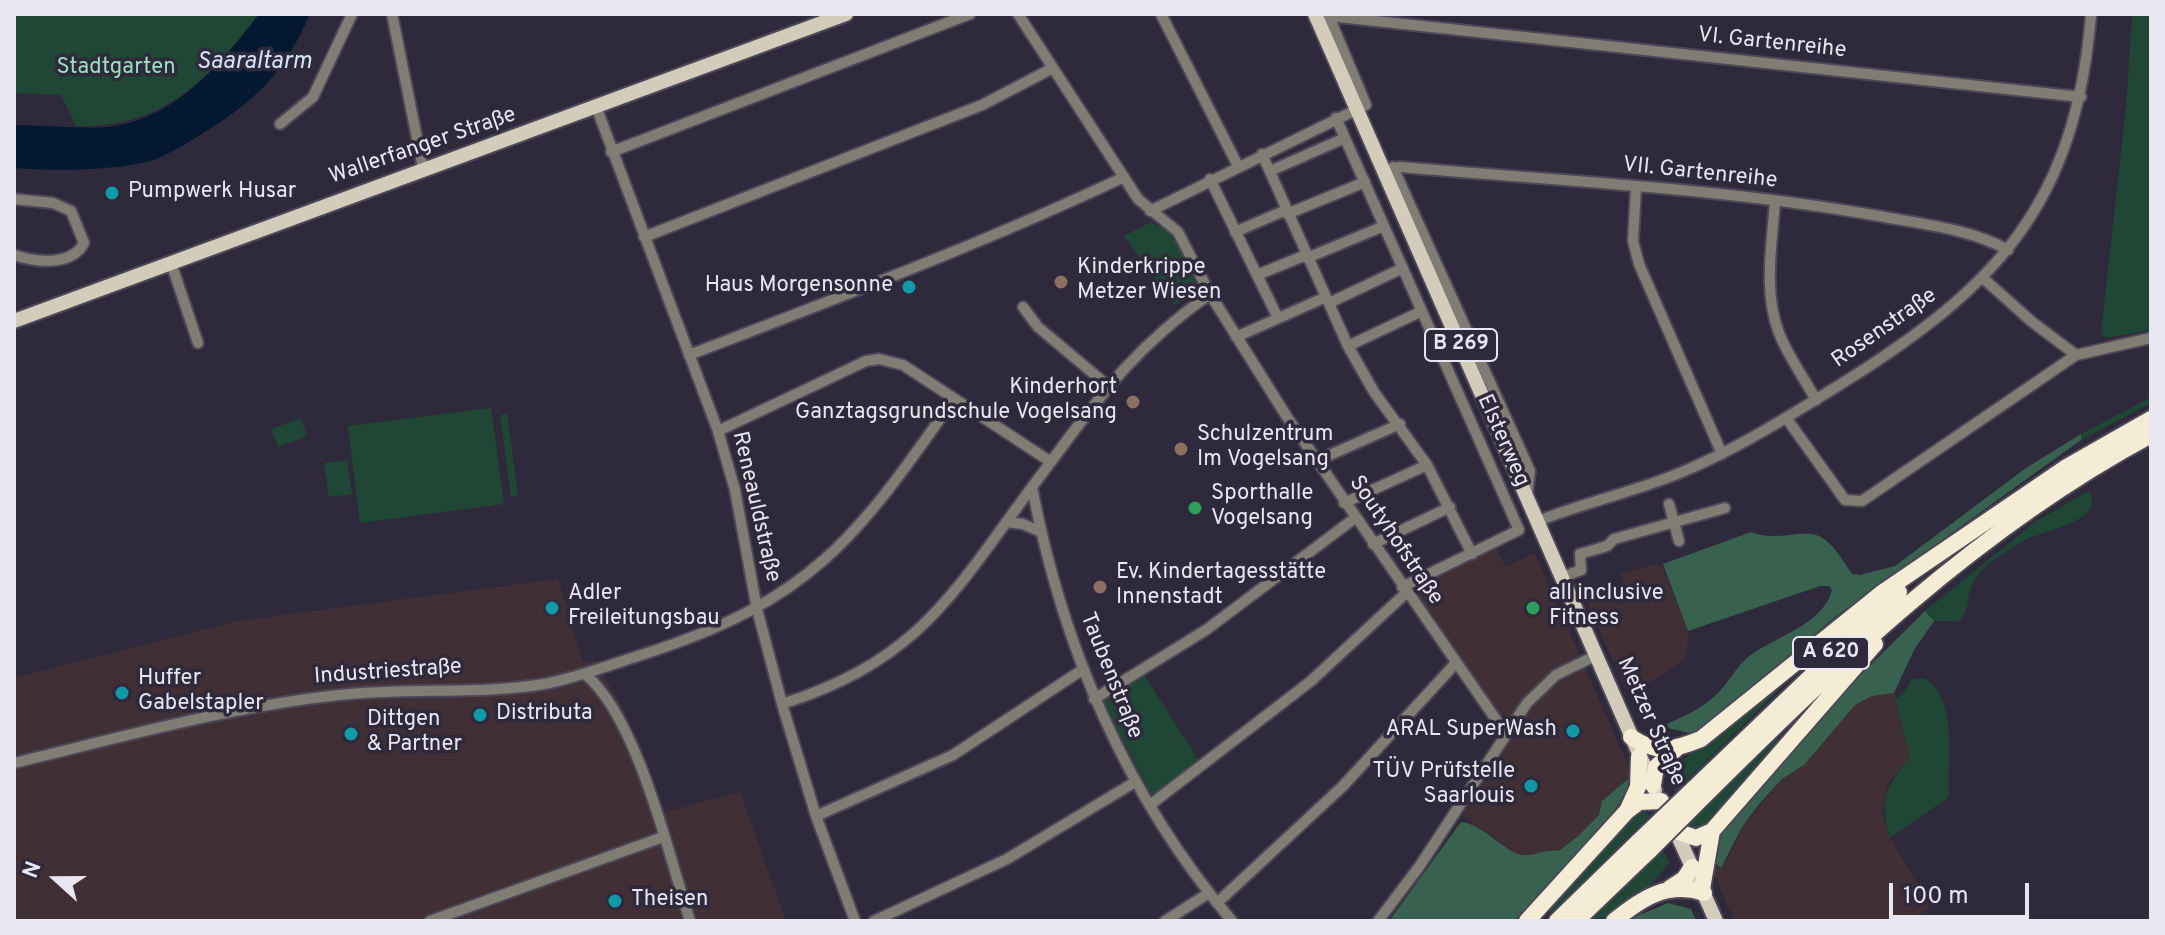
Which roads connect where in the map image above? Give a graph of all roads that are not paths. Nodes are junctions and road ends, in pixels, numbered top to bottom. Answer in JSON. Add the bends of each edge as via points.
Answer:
{"nodes":[{"id":1,"x":352,"y":14,"type":"edge"},
{"id":2,"x":392,"y":14,"type":"edge"},
{"id":3,"x":846,"y":14,"type":"edge"},
{"id":4,"x":970,"y":14,"type":"edge"},
{"id":5,"x":1018,"y":14,"type":"edge"},
{"id":6,"x":1161,"y":14,"type":"edge"},
{"id":7,"x":2091,"y":15,"type":"edge"},
{"id":8,"x":1322,"y":16,"type":"edge"},
{"id":9,"x":1053,"y":68,"type":"junction"},
{"id":10,"x":2081,"y":97,"type":"junction"},
{"id":11,"x":597,"y":109,"type":"junction"},
{"id":12,"x":1355,"y":110,"type":"junction"},
{"id":13,"x":1336,"y":118,"type":"junction"},
{"id":14,"x":280,"y":124,"type":"dead end"},
{"id":15,"x":1345,"y":138,"type":"junction"},
{"id":16,"x":611,"y":152,"type":"junction"},
{"id":17,"x":1262,"y":154,"type":"junction"},
{"id":18,"x":1238,"y":166,"type":"junction"},
{"id":19,"x":423,"y":168,"type":"junction"},
{"id":20,"x":1388,"y":169,"type":"junction"},
{"id":21,"x":1270,"y":171,"type":"junction"},
{"id":22,"x":1124,"y":177,"type":"junction"},
{"id":23,"x":1210,"y":179,"type":"junction"},
{"id":24,"x":1365,"y":182,"type":"junction"},
{"id":25,"x":1636,"y":187,"type":"junction"},
{"id":26,"x":14,"y":199,"type":"edge"},
{"id":27,"x":1775,"y":201,"type":"junction"},
{"id":28,"x":1150,"y":211,"type":"junction"},
{"id":29,"x":1286,"y":212,"type":"junction"},
{"id":30,"x":1384,"y":226,"type":"junction"},
{"id":31,"x":1235,"y":232,"type":"junction"},
{"id":32,"x":644,"y":237,"type":"junction"},
{"id":33,"x":2008,"y":250,"type":"junction"},
{"id":34,"x":14,"y":255,"type":"edge"},
{"id":35,"x":1307,"y":256,"type":"junction"},
{"id":36,"x":171,"y":263,"type":"junction"},
{"id":37,"x":1403,"y":268,"type":"junction"},
{"id":38,"x":1257,"y":275,"type":"junction"},
{"id":39,"x":1984,"y":279,"type":"junction"},
{"id":40,"x":1210,"y":294,"type":"junction"},
{"id":41,"x":1328,"y":300,"type":"junction"},
{"id":42,"x":1023,"y":307,"type":"dead end"},
{"id":43,"x":1422,"y":311,"type":"junction"},
{"id":44,"x":1278,"y":318,"type":"junction"},
{"id":45,"x":14,"y":321,"type":"edge"},
{"id":46,"x":1236,"y":337,"type":"junction"},
{"id":47,"x":2151,"y":338,"type":"edge"},
{"id":48,"x":198,"y":343,"type":"dead end"},
{"id":49,"x":1348,"y":346,"type":"junction"},
{"id":50,"x":689,"y":355,"type":"junction"},
{"id":51,"x":2076,"y":355,"type":"junction"},
{"id":52,"x":1107,"y":385,"type":"junction"},
{"id":53,"x":954,"y":399,"type":"junction"},
{"id":54,"x":1816,"y":400,"type":"junction"},
{"id":55,"x":1787,"y":419,"type":"junction"},
{"id":56,"x":2151,"y":419,"type":"edge"},
{"id":57,"x":1400,"y":424,"type":"junction"},
{"id":58,"x":718,"y":431,"type":"junction"},
{"id":59,"x":2151,"y":435,"type":"edge"},
{"id":60,"x":1722,"y":454,"type":"junction"},
{"id":61,"x":1316,"y":461,"type":"junction"},
{"id":62,"x":1051,"y":462,"type":"junction"},
{"id":63,"x":1427,"y":465,"type":"junction"},
{"id":64,"x":1032,"y":487,"type":"junction"},
{"id":65,"x":1344,"y":503,"type":"junction"},
{"id":66,"x":1669,"y":504,"type":"dead end"},
{"id":67,"x":1450,"y":507,"type":"junction"},
{"id":68,"x":1725,"y":508,"type":"dead end"},
{"id":69,"x":1355,"y":518,"type":"junction"},
{"id":70,"x":1538,"y":521,"type":"junction"},
{"id":71,"x":1006,"y":522,"type":"junction"},
{"id":72,"x":1673,"y":522,"type":"junction"},
{"id":73,"x":1984,"y":523,"type":"junction"},
{"id":74,"x":1041,"y":532,"type":"junction"},
{"id":75,"x":1679,"y":541,"type":"dead end"},
{"id":76,"x":1373,"y":544,"type":"junction"},
{"id":77,"x":1472,"y":554,"type":"junction"},
{"id":78,"x":1948,"y":568,"type":"junction"},
{"id":79,"x":1562,"y":577,"type":"junction"},
{"id":80,"x":1404,"y":590,"type":"junction"},
{"id":81,"x":757,"y":609,"type":"junction"},
{"id":82,"x":1597,"y":655,"type":"junction"},
{"id":83,"x":1455,"y":664,"type":"junction"},
{"id":84,"x":1082,"y":670,"type":"junction"},
{"id":85,"x":586,"y":675,"type":"junction"},
{"id":86,"x":1094,"y":699,"type":"junction"},
{"id":87,"x":782,"y":704,"type":"junction"},
{"id":88,"x":1506,"y":734,"type":"junction"},
{"id":89,"x":1631,"y":737,"type":"junction"},
{"id":90,"x":1676,"y":749,"type":"junction"},
{"id":91,"x":1639,"y":757,"type":"junction"},
{"id":92,"x":14,"y":763,"type":"edge"},
{"id":93,"x":1135,"y":782,"type":"junction"},
{"id":94,"x":1653,"y":785,"type":"junction"},
{"id":95,"x":1693,"y":798,"type":"junction"},
{"id":96,"x":1661,"y":801,"type":"junction"},
{"id":97,"x":1150,"y":805,"type":"junction"},
{"id":98,"x":1627,"y":811,"type":"junction"},
{"id":99,"x":816,"y":816,"type":"junction"},
{"id":100,"x":1676,"y":831,"type":"junction"},
{"id":101,"x":1712,"y":831,"type":"junction"},
{"id":102,"x":663,"y":837,"type":"junction"},
{"id":103,"x":1644,"y":846,"type":"junction"},
{"id":104,"x":1692,"y":867,"type":"junction"},
{"id":105,"x":1670,"y":888,"type":"junction"},
{"id":106,"x":1703,"y":891,"type":"junction"},
{"id":107,"x":1209,"y":893,"type":"junction"},
{"id":108,"x":1217,"y":903,"type":"junction"},
{"id":109,"x":430,"y":921,"type":"edge"},
{"id":110,"x":690,"y":921,"type":"edge"},
{"id":111,"x":855,"y":921,"type":"edge"},
{"id":112,"x":874,"y":921,"type":"edge"},
{"id":113,"x":1165,"y":921,"type":"edge"},
{"id":114,"x":1232,"y":921,"type":"edge"},
{"id":115,"x":1378,"y":921,"type":"edge"},
{"id":116,"x":1527,"y":921,"type":"edge"},
{"id":117,"x":1557,"y":921,"type":"edge"},
{"id":118,"x":1576,"y":921,"type":"edge"},
{"id":119,"x":1614,"y":921,"type":"edge"},
{"id":120,"x":1716,"y":921,"type":"edge"}],
"edges":[{"from":1,"to":14,"type":"street","via":[[313,97]]},
{"from":2,"to":19,"type":"street"},
{"from":3,"to":11,"type":"main road","name":"Wallerfanger Straße"},
{"from":4,"to":16,"type":"street"},
{"from":5,"to":9,"type":"street","name":"Soutyhofstraße"},
{"from":6,"to":18,"type":"street"},
{"from":7,"to":10,"type":"street","name":"Rosenstraße"},
{"from":8,"to":10,"type":"street","name":"VI. Gartenreihe"},
{"from":8,"to":12,"type":"main road","name":"Metzer Straße","number":"B 269"},
{"from":9,"to":22,"type":"street","name":"Soutyhofstraße"},
{"from":9,"to":32,"type":"street","via":[[982,105]]},
{"from":10,"to":33,"type":"street","name":"Rosenstraße","via":[[2047,189]]},
{"from":11,"to":16,"type":"street","name":"Reneauldstraße"},
{"from":11,"to":19,"type":"main road","name":"Wallerfanger Straße"},
{"from":12,"to":13,"type":"street"},
{"from":12,"to":20,"type":"main road","name":"Metzer Straße","number":"B 269"},
{"from":13,"to":15,"type":"street","name":"Elsterweg"},
{"from":13,"to":17,"type":"street"},
{"from":15,"to":21,"type":"street"},
{"from":15,"to":24,"type":"street","name":"Elsterweg"},
{"from":16,"to":32,"type":"street","name":"Reneauldstraße"},
{"from":17,"to":18,"type":"street"},
{"from":17,"to":21,"type":"street"},
{"from":18,"to":23,"type":"street"},
{"from":19,"to":36,"type":"main road","name":"Wallerfanger Straße"},
{"from":20,"to":25,"type":"street","name":"VII. Gartenreihe"},
{"from":20,"to":70,"type":"main road","name":"Metzer Straße","number":"B 269"},
{"from":21,"to":29,"type":"street"},
{"from":22,"to":28,"type":"street","name":"Soutyhofstraße"},
{"from":22,"to":50,"type":"street","via":[[895,277]]},
{"from":23,"to":28,"type":"street"},
{"from":23,"to":31,"type":"street"},
{"from":24,"to":29,"type":"street"},
{"from":24,"to":30,"type":"street","name":"Elsterweg"},
{"from":25,"to":27,"type":"street","name":"VII. Gartenreihe"},
{"from":25,"to":60,"type":"street","via":[[1633,230],[1639,264]]},
{"from":26,"to":34,"type":"street","via":[[68,209],[84,243],[78,251],[46,262]]},
{"from":27,"to":33,"type":"street","name":"VII. Gartenreihe","via":[[1895,219],[1985,239]]},
{"from":27,"to":54,"type":"street","via":[[1774,313],[1785,346]]},
{"from":28,"to":40,"type":"street","name":"Soutyhofstraße","via":[[1178,232]]},
{"from":29,"to":31,"type":"street"},
{"from":29,"to":35,"type":"street"},
{"from":30,"to":35,"type":"street"},
{"from":30,"to":37,"type":"street","name":"Elsterweg"},
{"from":31,"to":38,"type":"street"},
{"from":32,"to":50,"type":"street","name":"Reneauldstraße"},
{"from":33,"to":39,"type":"street","name":"Rosenstraße"},
{"from":35,"to":38,"type":"street"},
{"from":35,"to":41,"type":"street"},
{"from":36,"to":45,"type":"main road","name":"Wallerfanger Straße"},
{"from":36,"to":48,"type":"street"},
{"from":37,"to":41,"type":"street"},
{"from":37,"to":43,"type":"street","name":"Elsterweg"},
{"from":38,"to":44,"type":"street"},
{"from":39,"to":51,"type":"street"},
{"from":39,"to":54,"type":"street","name":"Rosenstraße","via":[[1930,327]]},
{"from":40,"to":46,"type":"street","name":"Soutyhofstraße"},
{"from":40,"to":52,"type":"street","via":[[1174,320]]},
{"from":41,"to":44,"type":"street"},
{"from":41,"to":49,"type":"street"},
{"from":42,"to":52,"type":"street","via":[[1038,327]]},
{"from":43,"to":49,"type":"street"},
{"from":43,"to":77,"type":"street","name":"Elsterweg","via":[[1519,530]]},
{"from":44,"to":46,"type":"street"},
{"from":46,"to":61,"type":"street","name":"Soutyhofstraße"},
{"from":47,"to":51,"type":"street"},
{"from":49,"to":57,"type":"street"},
{"from":50,"to":58,"type":"street","name":"Reneauldstraße"},
{"from":51,"to":55,"type":"street","via":[[1862,501],[1845,500]]},
{"from":52,"to":62,"type":"street"},
{"from":53,"to":58,"type":"street","via":[[903,365],[879,359]]},
{"from":53,"to":62,"type":"street"},
{"from":53,"to":81,"type":"street","name":"Industriestraße","via":[[864,524],[811,574]]},
{"from":54,"to":55,"type":"street","name":"Rosenstraße"},
{"from":55,"to":60,"type":"street","name":"Rosenstraße"},
{"from":56,"to":73,"type":"highway","number":"A 620"},
{"from":57,"to":61,"type":"street"},
{"from":57,"to":63,"type":"street"},
{"from":58,"to":81,"type":"street","name":"Reneauldstraße"},
{"from":59,"to":78,"type":"highway","number":"A 620","via":[[2027,510]]},
{"from":60,"to":70,"type":"street","name":"Rosenstraße"},
{"from":61,"to":65,"type":"street","name":"Soutyhofstraße"},
{"from":62,"to":64,"type":"street"},
{"from":63,"to":65,"type":"street"},
{"from":63,"to":67,"type":"street"},
{"from":64,"to":71,"type":"street"},
{"from":64,"to":74,"type":"street","name":"Taubenstraße"},
{"from":65,"to":69,"type":"street","name":"Soutyhofstraße"},
{"from":66,"to":72,"type":"street"},
{"from":67,"to":76,"type":"street"},
{"from":67,"to":77,"type":"street"},
{"from":68,"to":72,"type":"street"},
{"from":69,"to":76,"type":"street","name":"Soutyhofstraße"},
{"from":69,"to":86,"type":"street","via":[[1206,630]]},
{"from":70,"to":79,"type":"main road","name":"Metzer Straße","number":"B 269"},
{"from":71,"to":74,"type":"street"},
{"from":71,"to":87,"type":"street","via":[[957,591],[908,641],[849,678]]},
{"from":72,"to":75,"type":"street"},
{"from":72,"to":79,"type":"street","via":[[1580,554],[1581,570]]},
{"from":73,"to":90,"type":"highway","via":[[1842,622],[1719,728]]},
{"from":73,"to":95,"type":"highway","number":"A 620","via":[[1839,646]]},
{"from":74,"to":84,"type":"street","name":"Taubenstraße"},
{"from":76,"to":80,"type":"street","name":"Soutyhofstraße"},
{"from":77,"to":80,"type":"street","name":"Elsterweg"},
{"from":78,"to":95,"type":"highway","number":"A 620"},
{"from":78,"to":101,"type":"highway"},
{"from":79,"to":82,"type":"main road","name":"Metzer Straße","number":"B 269"},
{"from":80,"to":83,"type":"street","name":"Soutyhofstraße"},
{"from":80,"to":97,"type":"street","name":"Elsterweg","via":[[1311,681]]},
{"from":81,"to":85,"type":"street","name":"Industriestraße"},
{"from":81,"to":87,"type":"street","name":"Reneauldstraße"},
{"from":82,"to":88,"type":"street","via":[[1545,683]]},
{"from":82,"to":89,"type":"main road","name":"Metzer Straße","number":"B 269"},
{"from":83,"to":88,"type":"street","name":"Soutyhofstraße"},
{"from":83,"to":108,"type":"street","via":[[1343,786]]},
{"from":84,"to":86,"type":"street","name":"Taubenstraße"},
{"from":84,"to":99,"type":"street","via":[[953,755]]},
{"from":85,"to":92,"type":"street","name":"Industriestraße","via":[[524,686],[295,700]]},
{"from":85,"to":102,"type":"street","via":[[620,724],[658,801]]},
{"from":86,"to":93,"type":"street","name":"Taubenstraße"},
{"from":87,"to":99,"type":"street","name":"Reneauldstraße"},
{"from":88,"to":115,"type":"street"},
{"from":89,"to":90,"type":"highway","via":[[1653,750]]},
{"from":89,"to":91,"type":"main road","name":"Metzer Straße","number":"B 269"},
{"from":90,"to":94,"type":"highway","via":[[1656,767]]},
{"from":91,"to":94,"type":"main road","name":"Metzer Straße","number":"B 269"},
{"from":91,"to":98,"type":"highway","via":[[1638,787]]},
{"from":93,"to":97,"type":"street","name":"Taubenstraße"},
{"from":93,"to":112,"type":"street","via":[[1007,859]]},
{"from":94,"to":96,"type":"main road","name":"Metzer Straße","number":"B 269"},
{"from":95,"to":103,"type":"highway","number":"A 620","bridge":true},
{"from":96,"to":98,"type":"highway","via":[[1639,802]]},
{"from":96,"to":100,"type":"main road","name":"Metzer Straße","number":"B 269"},
{"from":97,"to":107,"type":"street","name":"Taubenstraße"},
{"from":98,"to":116,"type":"highway"},
{"from":99,"to":111,"type":"street","name":"Reneauldstraße"},
{"from":100,"to":101,"type":"highway","via":[[1696,838]]},
{"from":100,"to":104,"type":"main road","name":"Metzer Straße","number":"B 269"},
{"from":101,"to":106,"type":"highway"},
{"from":102,"to":109,"type":"street"},
{"from":102,"to":110,"type":"street"},
{"from":103,"to":117,"type":"highway","number":"A 620"},
{"from":103,"to":118,"type":"highway","number":"A 620"},
{"from":104,"to":105,"type":"highway"},
{"from":104,"to":106,"type":"main road","name":"Metzer Straße","number":"B 269"},
{"from":105,"to":106,"type":"highway"},
{"from":105,"to":119,"type":"highway","via":[[1648,896]]},
{"from":106,"to":120,"type":"main road","name":"Metzer Straße","number":"B 269"},
{"from":107,"to":108,"type":"street","name":"Taubenstraße"},
{"from":107,"to":113,"type":"street"},
{"from":108,"to":114,"type":"street","name":"Taubenstraße"}]}
